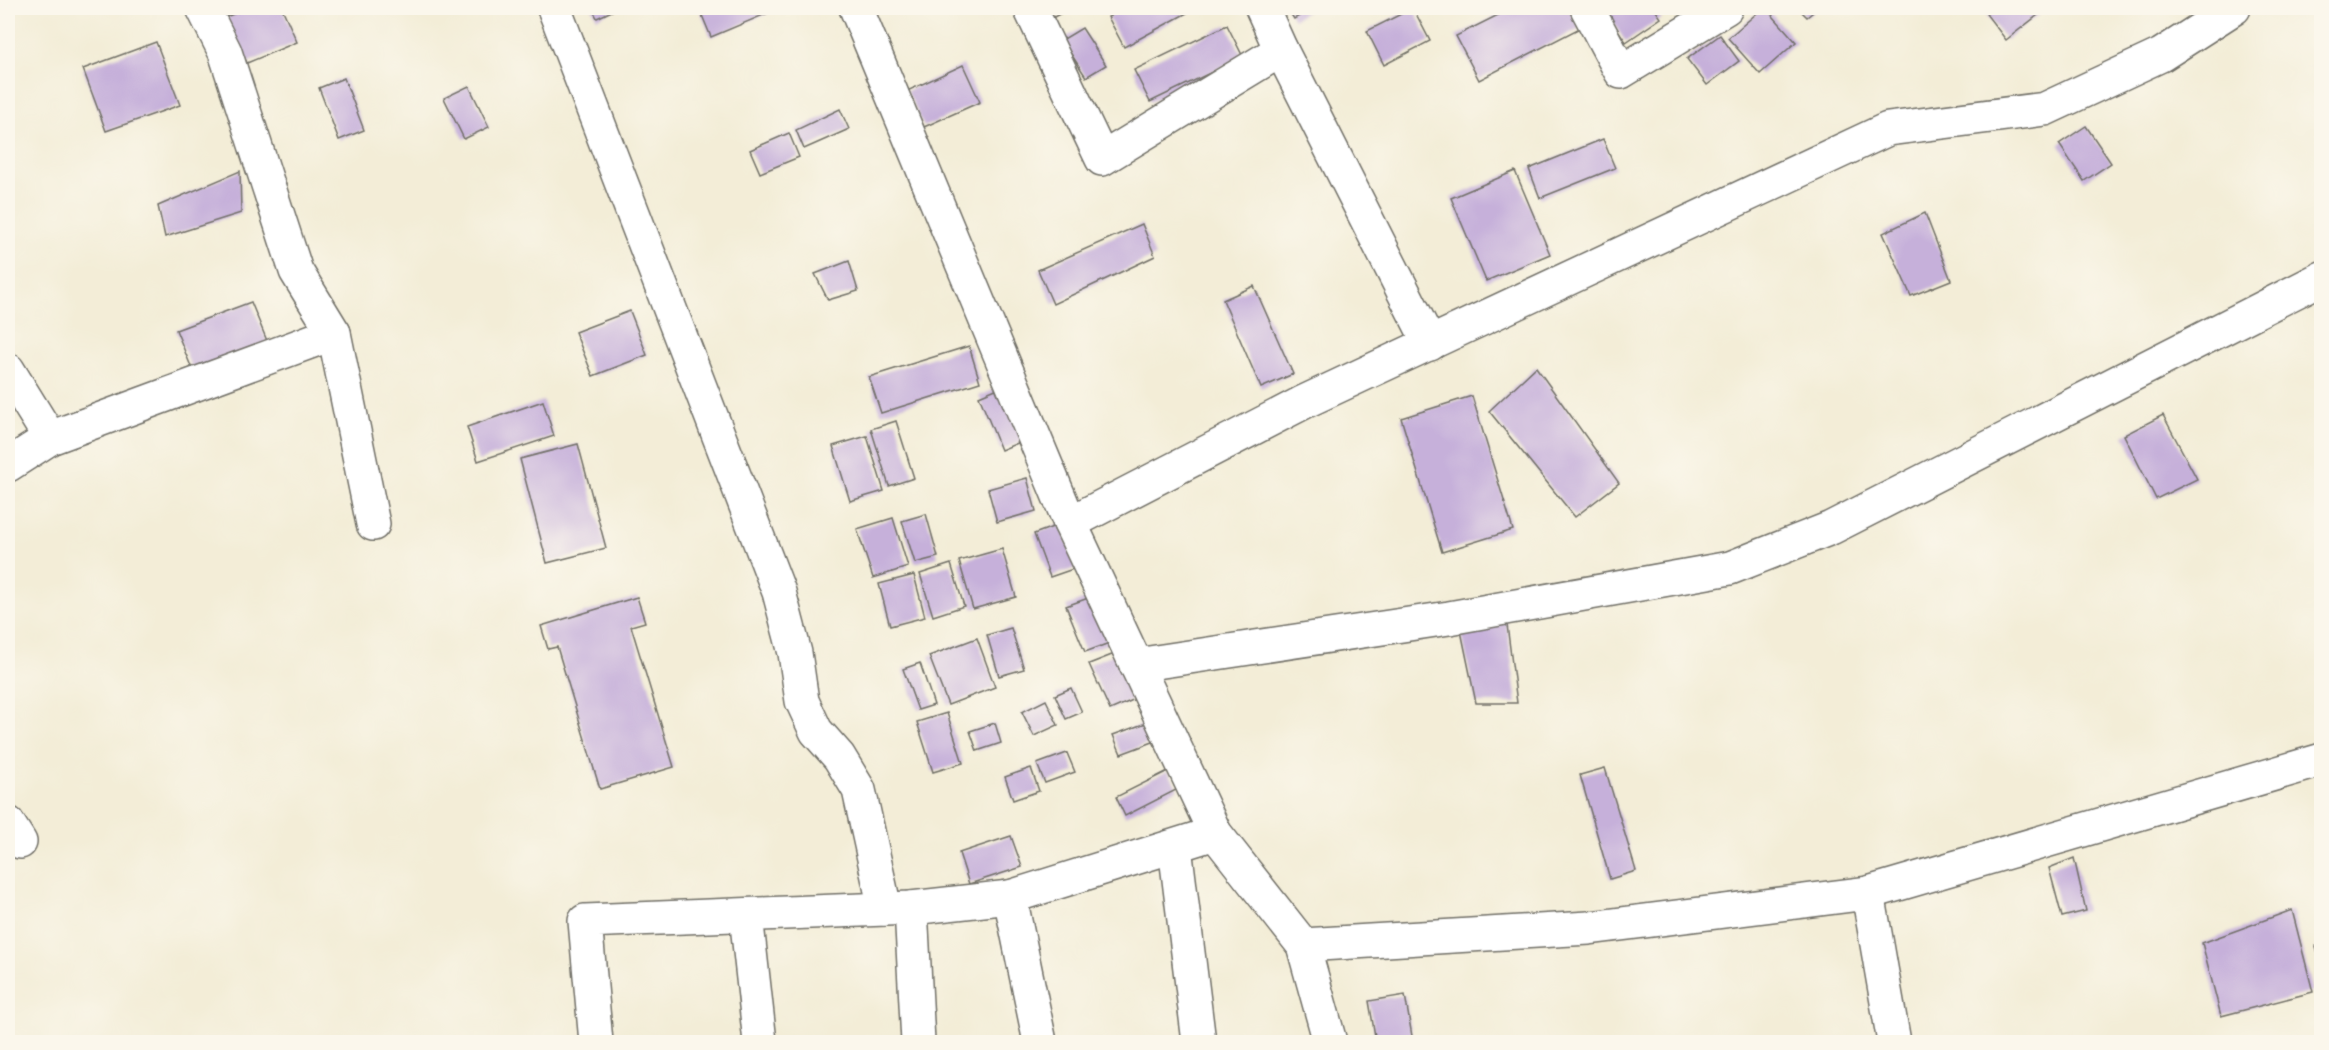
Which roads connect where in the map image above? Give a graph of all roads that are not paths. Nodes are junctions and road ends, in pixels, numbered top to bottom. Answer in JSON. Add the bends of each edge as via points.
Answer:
{"nodes":[{"id":1,"x":203,"y":8,"type":"edge"},
{"id":2,"x":554,"y":8,"type":"edge"},
{"id":3,"x":856,"y":8,"type":"edge"},
{"id":4,"x":1030,"y":8,"type":"edge"},
{"id":5,"x":1262,"y":8,"type":"edge"},
{"id":6,"x":1587,"y":8,"type":"edge"},
{"id":7,"x":1726,"y":8,"type":"edge"},
{"id":8,"x":2234,"y":8,"type":"edge"},
{"id":9,"x":1281,"y":50,"type":"junction"},
{"id":10,"x":2322,"y":278,"type":"edge"},
{"id":11,"x":334,"y":333,"type":"junction"},
{"id":12,"x":1430,"y":344,"type":"junction"},
{"id":13,"x":8,"y":370,"type":"edge"},
{"id":14,"x":50,"y":438,"type":"junction"},
{"id":15,"x":8,"y":465,"type":"edge"},
{"id":16,"x":1070,"y":523,"type":"junction"},
{"id":17,"x":373,"y":524,"type":"dead end"},
{"id":18,"x":1136,"y":665,"type":"junction"},
{"id":19,"x":2322,"y":760,"type":"edge"},
{"id":20,"x":1215,"y":833,"type":"junction"},
{"id":21,"x":1175,"y":847,"type":"junction"},
{"id":22,"x":1868,"y":892,"type":"junction"},
{"id":23,"x":1010,"y":897,"type":"junction"},
{"id":24,"x":898,"y":909,"type":"junction"},
{"id":25,"x":746,"y":915,"type":"junction"},
{"id":26,"x":1303,"y":945,"type":"junction"},
{"id":27,"x":596,"y":1042,"type":"edge"},
{"id":28,"x":760,"y":1042,"type":"edge"},
{"id":29,"x":918,"y":1042,"type":"edge"},
{"id":30,"x":1040,"y":1042,"type":"edge"},
{"id":31,"x":1199,"y":1042,"type":"edge"},
{"id":32,"x":1330,"y":1042,"type":"edge"},
{"id":33,"x":1894,"y":1042,"type":"edge"}],
"edges":[{"from":1,"to":11,"type":"street","via":[[225,52],[296,271]]},
{"from":2,"to":24,"type":"street","via":[[779,592],[795,653],[802,701],[816,731],[859,790]]},
{"from":3,"to":16,"type":"street"},
{"from":4,"to":9,"type":"street","via":[[1102,159]]},
{"from":5,"to":9,"type":"street"},
{"from":6,"to":7,"type":"street","via":[[1621,72]]},
{"from":8,"to":12,"type":"street","via":[[2162,55],[2045,109],[1888,129]]},
{"from":9,"to":12,"type":"street"},
{"from":10,"to":18,"type":"street","via":[[1831,528],[1730,567],[1449,618]]},
{"from":11,"to":14,"type":"street"},
{"from":11,"to":17,"type":"street"},
{"from":12,"to":16,"type":"street","via":[[1304,402]]},
{"from":13,"to":14,"type":"street"},
{"from":14,"to":15,"type":"street"},
{"from":16,"to":18,"type":"street"},
{"from":18,"to":20,"type":"street"},
{"from":19,"to":22,"type":"street"},
{"from":20,"to":21,"type":"street"},
{"from":20,"to":26,"type":"street"},
{"from":21,"to":23,"type":"street"},
{"from":21,"to":31,"type":"street"},
{"from":22,"to":26,"type":"street","via":[[1589,928]]},
{"from":22,"to":33,"type":"street"},
{"from":23,"to":24,"type":"street"},
{"from":23,"to":30,"type":"street"},
{"from":24,"to":25,"type":"street"},
{"from":24,"to":29,"type":"street"},
{"from":25,"to":27,"type":"street","via":[[585,921]]},
{"from":25,"to":28,"type":"street"},
{"from":26,"to":32,"type":"street"}]}
